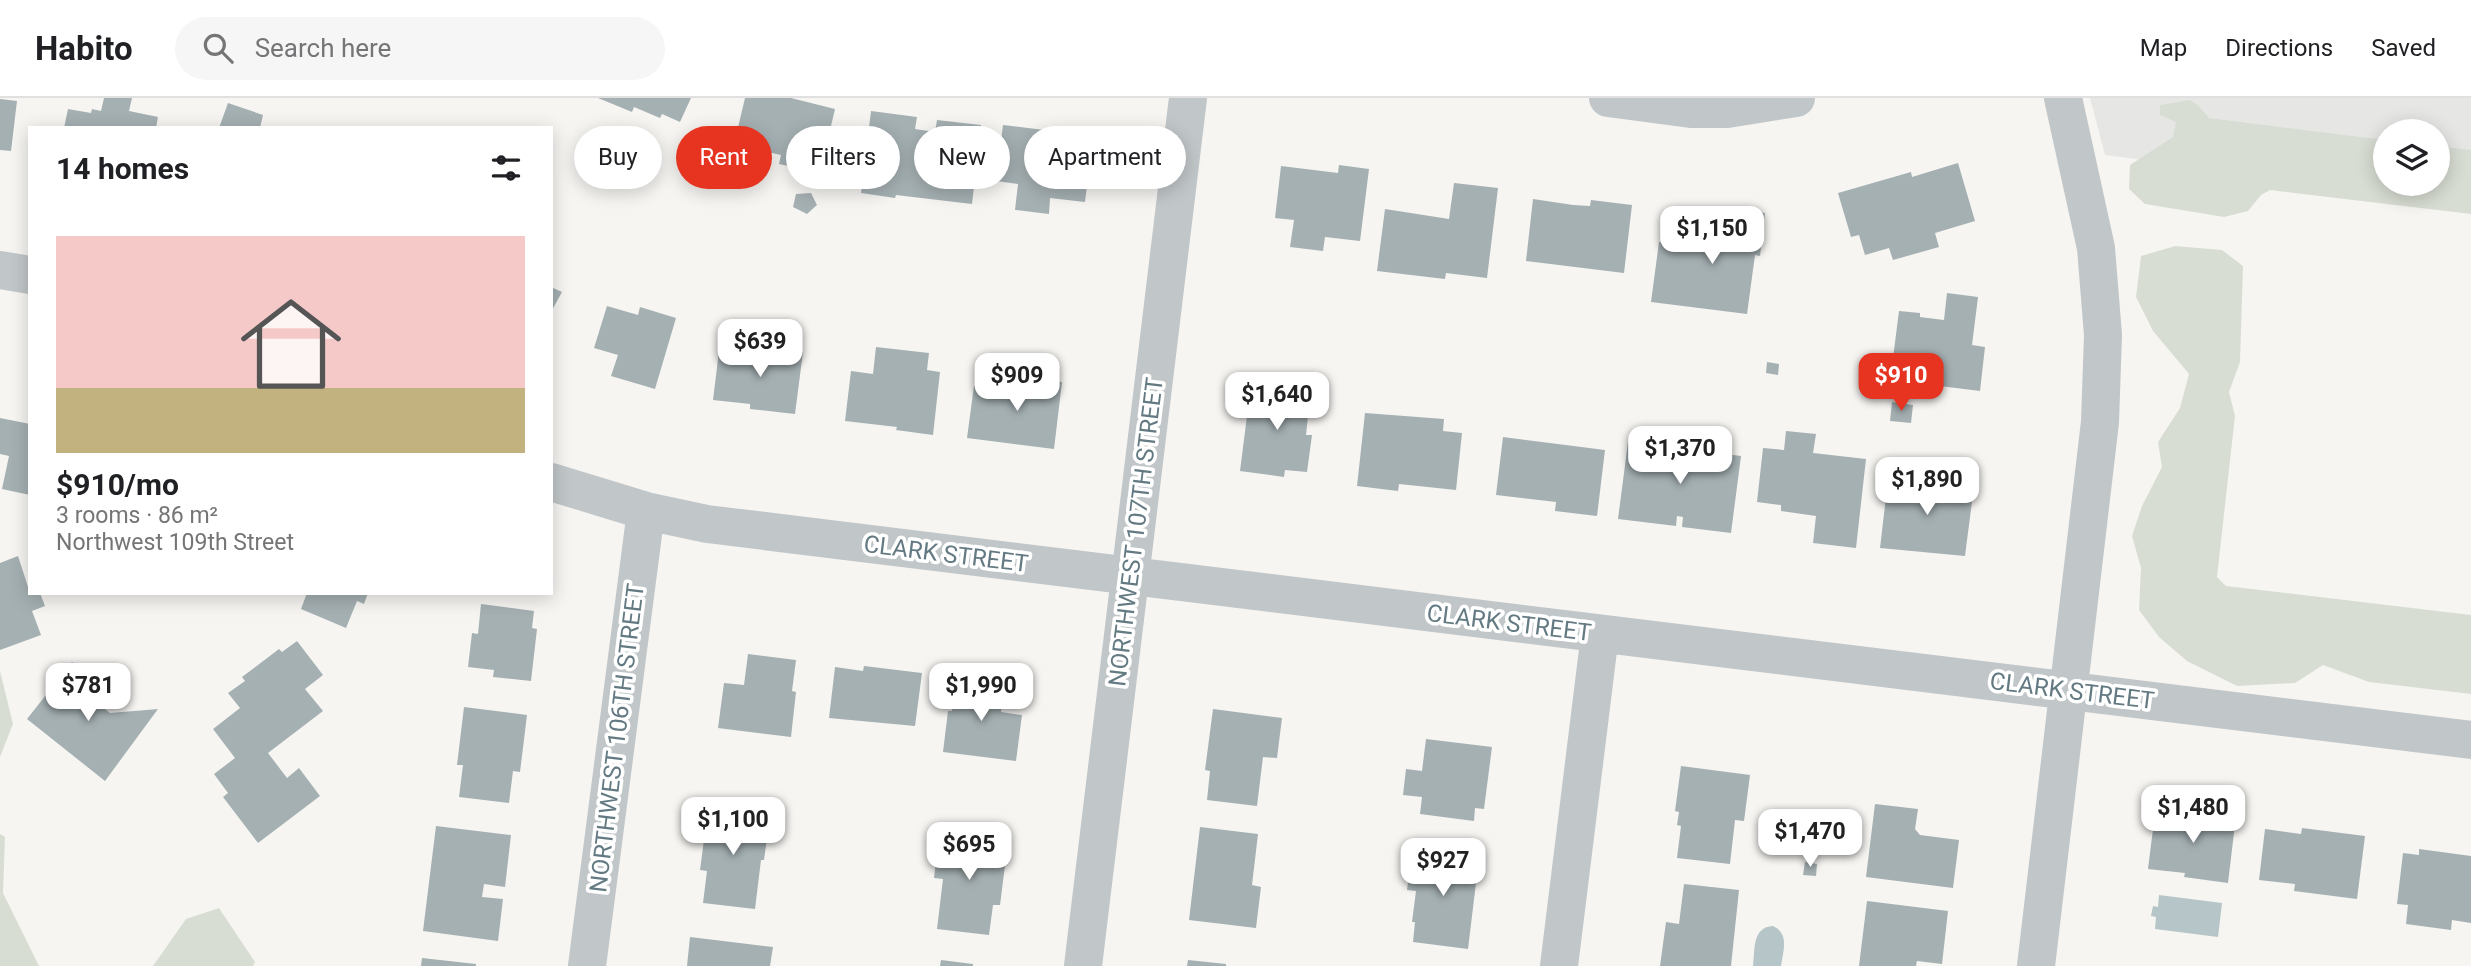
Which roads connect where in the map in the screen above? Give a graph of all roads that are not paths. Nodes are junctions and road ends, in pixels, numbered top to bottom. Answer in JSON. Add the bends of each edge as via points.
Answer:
{"nodes":[{"id":1,"x":1188,"y":98,"type":"edge"},
{"id":2,"x":1608,"y":98,"type":"edge"},
{"id":3,"x":1796,"y":98,"type":"edge"},
{"id":4,"x":2063,"y":98,"type":"edge"},
{"id":5,"x":0,"y":270,"type":"edge"},
{"id":6,"x":28,"y":275,"type":"edge"},
{"id":7,"x":553,"y":483,"type":"edge"},
{"id":8,"x":646,"y":511,"type":"junction"},
{"id":9,"x":1130,"y":577,"type":"junction"},
{"id":10,"x":1600,"y":634,"type":"junction"},
{"id":11,"x":2068,"y":691,"type":"junction"},
{"id":12,"x":2471,"y":740,"type":"edge"},
{"id":13,"x":587,"y":966,"type":"edge"},
{"id":14,"x":1083,"y":966,"type":"edge"},
{"id":15,"x":1559,"y":966,"type":"edge"},
{"id":16,"x":2036,"y":966,"type":"edge"}],
"edges":[{"from":1,"to":9,"type":"street","name":"NORTHWEST 107TH STREET"},
{"from":2,"to":3,"type":"street","via":[[1727,110]]},
{"from":4,"to":11,"type":"street","via":[[2096,248],[2103,335],[2100,422]]},
{"from":5,"to":6,"type":"street"},
{"from":7,"to":8,"type":"street","name":"CLARK STREET"},
{"from":8,"to":9,"type":"street","name":"CLARK STREET","via":[[707,524]]},
{"from":8,"to":13,"type":"street","name":"NORTHWEST 106TH STREET"},
{"from":9,"to":10,"type":"street","name":"CLARK STREET"},
{"from":9,"to":14,"type":"street","name":"NORTHWEST 107TH STREET"},
{"from":10,"to":11,"type":"street","name":"CLARK STREET"},
{"from":10,"to":15,"type":"street"},
{"from":11,"to":12,"type":"street","name":"CLARK STREET"},
{"from":11,"to":16,"type":"street"}]}
